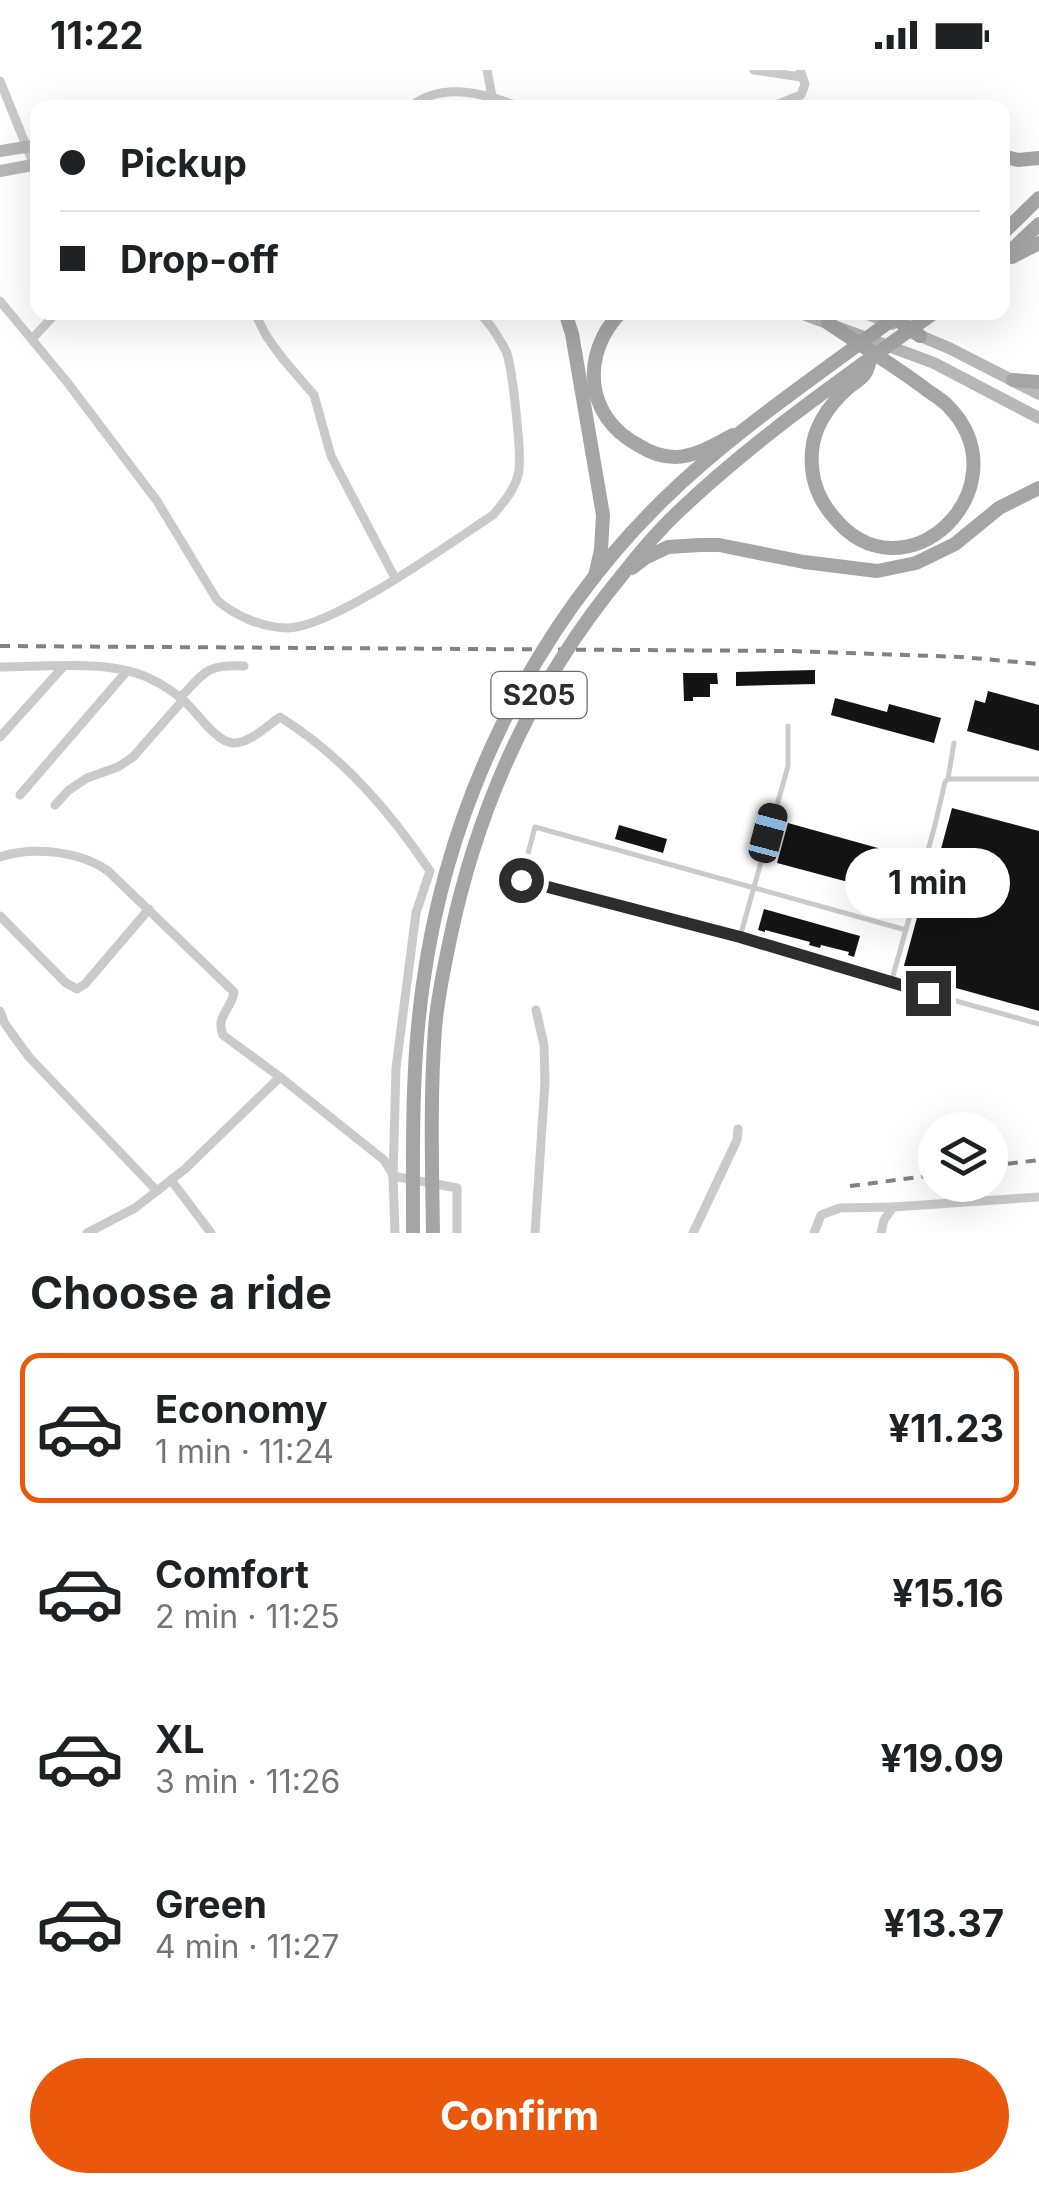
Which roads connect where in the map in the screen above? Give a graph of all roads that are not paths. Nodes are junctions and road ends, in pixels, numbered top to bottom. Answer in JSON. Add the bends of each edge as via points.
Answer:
{"nodes":[{"id":1,"x":487,"y":70,"type":"edge"},
{"id":2,"x":754,"y":70,"type":"edge"},
{"id":3,"x":801,"y":73,"type":"edge"},
{"id":4,"x":0,"y":81,"type":"edge"},
{"id":5,"x":492,"y":96,"type":"junction"},
{"id":6,"x":419,"y":100,"type":"edge"},
{"id":7,"x":503,"y":100,"type":"edge"},
{"id":8,"x":788,"y":100,"type":"edge"},
{"id":9,"x":30,"y":141,"type":"edge"},
{"id":10,"x":30,"y":145,"type":"edge"},
{"id":11,"x":0,"y":151,"type":"edge"},
{"id":12,"x":1010,"y":158,"type":"edge"},
{"id":13,"x":1039,"y":158,"type":"edge"},
{"id":14,"x":30,"y":168,"type":"edge"},
{"id":15,"x":0,"y":171,"type":"edge"},
{"id":16,"x":1039,"y":198,"type":"edge"},
{"id":17,"x":1039,"y":224,"type":"edge"},
{"id":18,"x":1010,"y":226,"type":"edge"},
{"id":19,"x":1039,"y":243,"type":"edge"},
{"id":20,"x":1010,"y":252,"type":"edge"},
{"id":21,"x":1010,"y":256,"type":"edge"},
{"id":22,"x":0,"y":300,"type":"edge"},
{"id":23,"x":50,"y":320,"type":"edge"},
{"id":24,"x":258,"y":320,"type":"edge"},
{"id":25,"x":486,"y":320,"type":"edge"},
{"id":26,"x":568,"y":320,"type":"edge"},
{"id":27,"x":613,"y":320,"type":"edge"},
{"id":28,"x":820,"y":320,"type":"edge"},
{"id":29,"x":882,"y":320,"type":"edge"},
{"id":30,"x":891,"y":320,"type":"edge"},
{"id":31,"x":897,"y":320,"type":"edge"},
{"id":32,"x":924,"y":320,"type":"edge"},
{"id":33,"x":828,"y":323,"type":"junction"},
{"id":34,"x":920,"y":336,"type":"junction"},
{"id":35,"x":32,"y":340,"type":"junction"},
{"id":36,"x":871,"y":358,"type":"junction"},
{"id":37,"x":1013,"y":380,"type":"junction"},
{"id":38,"x":1039,"y":382,"type":"edge"},
{"id":39,"x":1039,"y":394,"type":"edge"},
{"id":40,"x":1039,"y":418,"type":"edge"},
{"id":41,"x":743,"y":430,"type":"junction"},
{"id":42,"x":1039,"y":488,"type":"edge"},
{"id":43,"x":595,"y":576,"type":"junction"},
{"id":44,"x":620,"y":577,"type":"junction"},
{"id":45,"x":394,"y":578,"type":"junction"},
{"id":46,"x":244,"y":666,"type":"dead end"},
{"id":47,"x":0,"y":667,"type":"edge"},
{"id":48,"x":63,"y":667,"type":"junction"},
{"id":49,"x":127,"y":671,"type":"junction"},
{"id":50,"x":182,"y":699,"type":"junction"},
{"id":51,"x":788,"y":726,"type":"dead end"},
{"id":52,"x":0,"y":736,"type":"edge"},
{"id":53,"x":954,"y":743,"type":"dead end"},
{"id":54,"x":948,"y":778,"type":"junction"},
{"id":55,"x":1039,"y":779,"type":"edge"},
{"id":56,"x":20,"y":795,"type":"dead end"},
{"id":57,"x":55,"y":805,"type":"dead end"},
{"id":58,"x":0,"y":856,"type":"edge"},
{"id":59,"x":502,"y":875,"type":"dead end"},
{"id":60,"x":521,"y":880,"type":"junction"},
{"id":61,"x":753,"y":887,"type":"junction"},
{"id":62,"x":149,"y":909,"type":"junction"},
{"id":63,"x":0,"y":916,"type":"edge"},
{"id":64,"x":906,"y":930,"type":"junction"},
{"id":65,"x":740,"y":937,"type":"junction"},
{"id":66,"x":891,"y":983,"type":"junction"},
{"id":67,"x":536,"y":1010,"type":"dead end"},
{"id":68,"x":0,"y":1012,"type":"edge"},
{"id":69,"x":1039,"y":1024,"type":"edge"},
{"id":70,"x":280,"y":1077,"type":"junction"},
{"id":71,"x":738,"y":1129,"type":"dead end"},
{"id":72,"x":393,"y":1176,"type":"junction"},
{"id":73,"x":171,"y":1180,"type":"junction"},
{"id":74,"x":157,"y":1190,"type":"junction"},
{"id":75,"x":1039,"y":1197,"type":"edge"},
{"id":76,"x":893,"y":1208,"type":"junction"},
{"id":77,"x":107,"y":1222,"type":"junction"},
{"id":78,"x":87,"y":1233,"type":"edge"},
{"id":79,"x":116,"y":1233,"type":"edge"},
{"id":80,"x":211,"y":1233,"type":"edge"},
{"id":81,"x":395,"y":1233,"type":"edge"},
{"id":82,"x":413,"y":1233,"type":"edge"},
{"id":83,"x":432,"y":1233,"type":"edge"},
{"id":84,"x":457,"y":1233,"type":"edge"},
{"id":85,"x":535,"y":1233,"type":"edge"},
{"id":86,"x":693,"y":1233,"type":"edge"},
{"id":87,"x":814,"y":1233,"type":"edge"},
{"id":88,"x":878,"y":1233,"type":"edge"}],
"edges":[{"from":1,"to":5,"type":"street"},
{"from":2,"to":3,"type":"street"},
{"from":3,"to":8,"type":"street","via":[[801,95]]},
{"from":4,"to":9,"type":"street"},
{"from":5,"to":6,"type":"street","via":[[439,93]]},
{"from":5,"to":7,"type":"street"},
{"from":10,"to":11,"type":"main road"},
{"from":12,"to":13,"type":"main road"},
{"from":14,"to":15,"type":"main road"},
{"from":16,"to":18,"type":"main road"},
{"from":17,"to":20,"type":"main road"},
{"from":19,"to":21,"type":"main road"},
{"from":22,"to":35,"type":"street"},
{"from":23,"to":35,"type":"street"},
{"from":24,"to":45,"type":"street","via":[[314,395],[331,456]]},
{"from":25,"to":45,"type":"street","via":[[507,353],[519,475],[493,515]]},
{"from":26,"to":43,"type":"main road","via":[[603,515]]},
{"from":27,"to":41,"type":"main road","bridge":true,"via":[[593,378],[596,400],[626,439],[652,454],[677,457]]},
{"from":28,"to":33,"type":"main road"},
{"from":29,"to":34,"type":"main road"},
{"from":30,"to":41,"type":"main road","number":"S205","bridge":true},
{"from":31,"to":34,"type":"main road"},
{"from":32,"to":36,"type":"main road","number":"S205","bridge":true},
{"from":33,"to":36,"type":"main road","via":[[948,406],[968,439],[972,485],[964,505],[946,528],[898,548],[852,535],[824,505],[811,470],[814,435],[824,415],[864,376]]},
{"from":33,"to":40,"type":"main road","via":[[934,363]]},
{"from":34,"to":37,"type":"main road"},
{"from":35,"to":45,"type":"street","via":[[157,501],[230,612],[289,628],[314,622]]},
{"from":36,"to":44,"type":"main road","number":"S205","bridge":true,"via":[[755,444],[678,512]]},
{"from":37,"to":38,"type":"main road"},
{"from":37,"to":39,"type":"main road"},
{"from":41,"to":43,"type":"main road","number":"S205","bridge":true,"via":[[667,496]]},
{"from":42,"to":44,"type":"main road","bridge":true,"via":[[916,563],[877,571],[700,545],[668,547]]},
{"from":43,"to":82,"type":"main road","number":"S205","bridge":true,"via":[[506,713],[435,912],[414,1083]]},
{"from":44,"to":83,"type":"main road","number":"S205","bridge":true,"via":[[543,687],[506,762],[467,868],[435,1028]]},
{"from":46,"to":50,"type":"street","via":[[205,672]]},
{"from":47,"to":48,"type":"street"},
{"from":48,"to":49,"type":"street"},
{"from":48,"to":52,"type":"street"},
{"from":49,"to":50,"type":"street"},
{"from":49,"to":56,"type":"street"},
{"from":50,"to":57,"type":"street","via":[[133,757],[87,778]]},
{"from":50,"to":72,"type":"street","via":[[231,744],[280,716],[312,737],[381,804],[430,871],[416,913],[403,1008]]},
{"from":51,"to":61,"type":"lane","via":[[788,766]]},
{"from":53,"to":54,"type":"lane"},
{"from":54,"to":55,"type":"lane"},
{"from":54,"to":64,"type":"lane"},
{"from":58,"to":62,"type":"street","via":[[72,854],[93,860]]},
{"from":59,"to":60,"type":"lane"},
{"from":60,"to":61,"type":"lane","via":[[535,828]]},
{"from":60,"to":65,"type":"lane"},
{"from":61,"to":64,"type":"lane"},
{"from":61,"to":65,"type":"lane"},
{"from":62,"to":63,"type":"street","via":[[77,990]]},
{"from":62,"to":70,"type":"street","via":[[234,992],[221,1016],[223,1035]]},
{"from":64,"to":66,"type":"lane"},
{"from":65,"to":66,"type":"lane"},
{"from":66,"to":69,"type":"lane"},
{"from":67,"to":85,"type":"street","via":[[546,1082]]},
{"from":68,"to":74,"type":"street","via":[[29,1056]]},
{"from":70,"to":72,"type":"street","via":[[384,1160]]},
{"from":70,"to":73,"type":"street"},
{"from":71,"to":86,"type":"street"},
{"from":72,"to":81,"type":"street"},
{"from":72,"to":84,"type":"street","via":[[457,1188]]},
{"from":73,"to":74,"type":"street"},
{"from":73,"to":80,"type":"street"},
{"from":74,"to":77,"type":"street"},
{"from":75,"to":76,"type":"street"},
{"from":76,"to":87,"type":"street","via":[[840,1208],[822,1215]]},
{"from":76,"to":88,"type":"street"},
{"from":77,"to":78,"type":"street"},
{"from":77,"to":79,"type":"street"}]}
